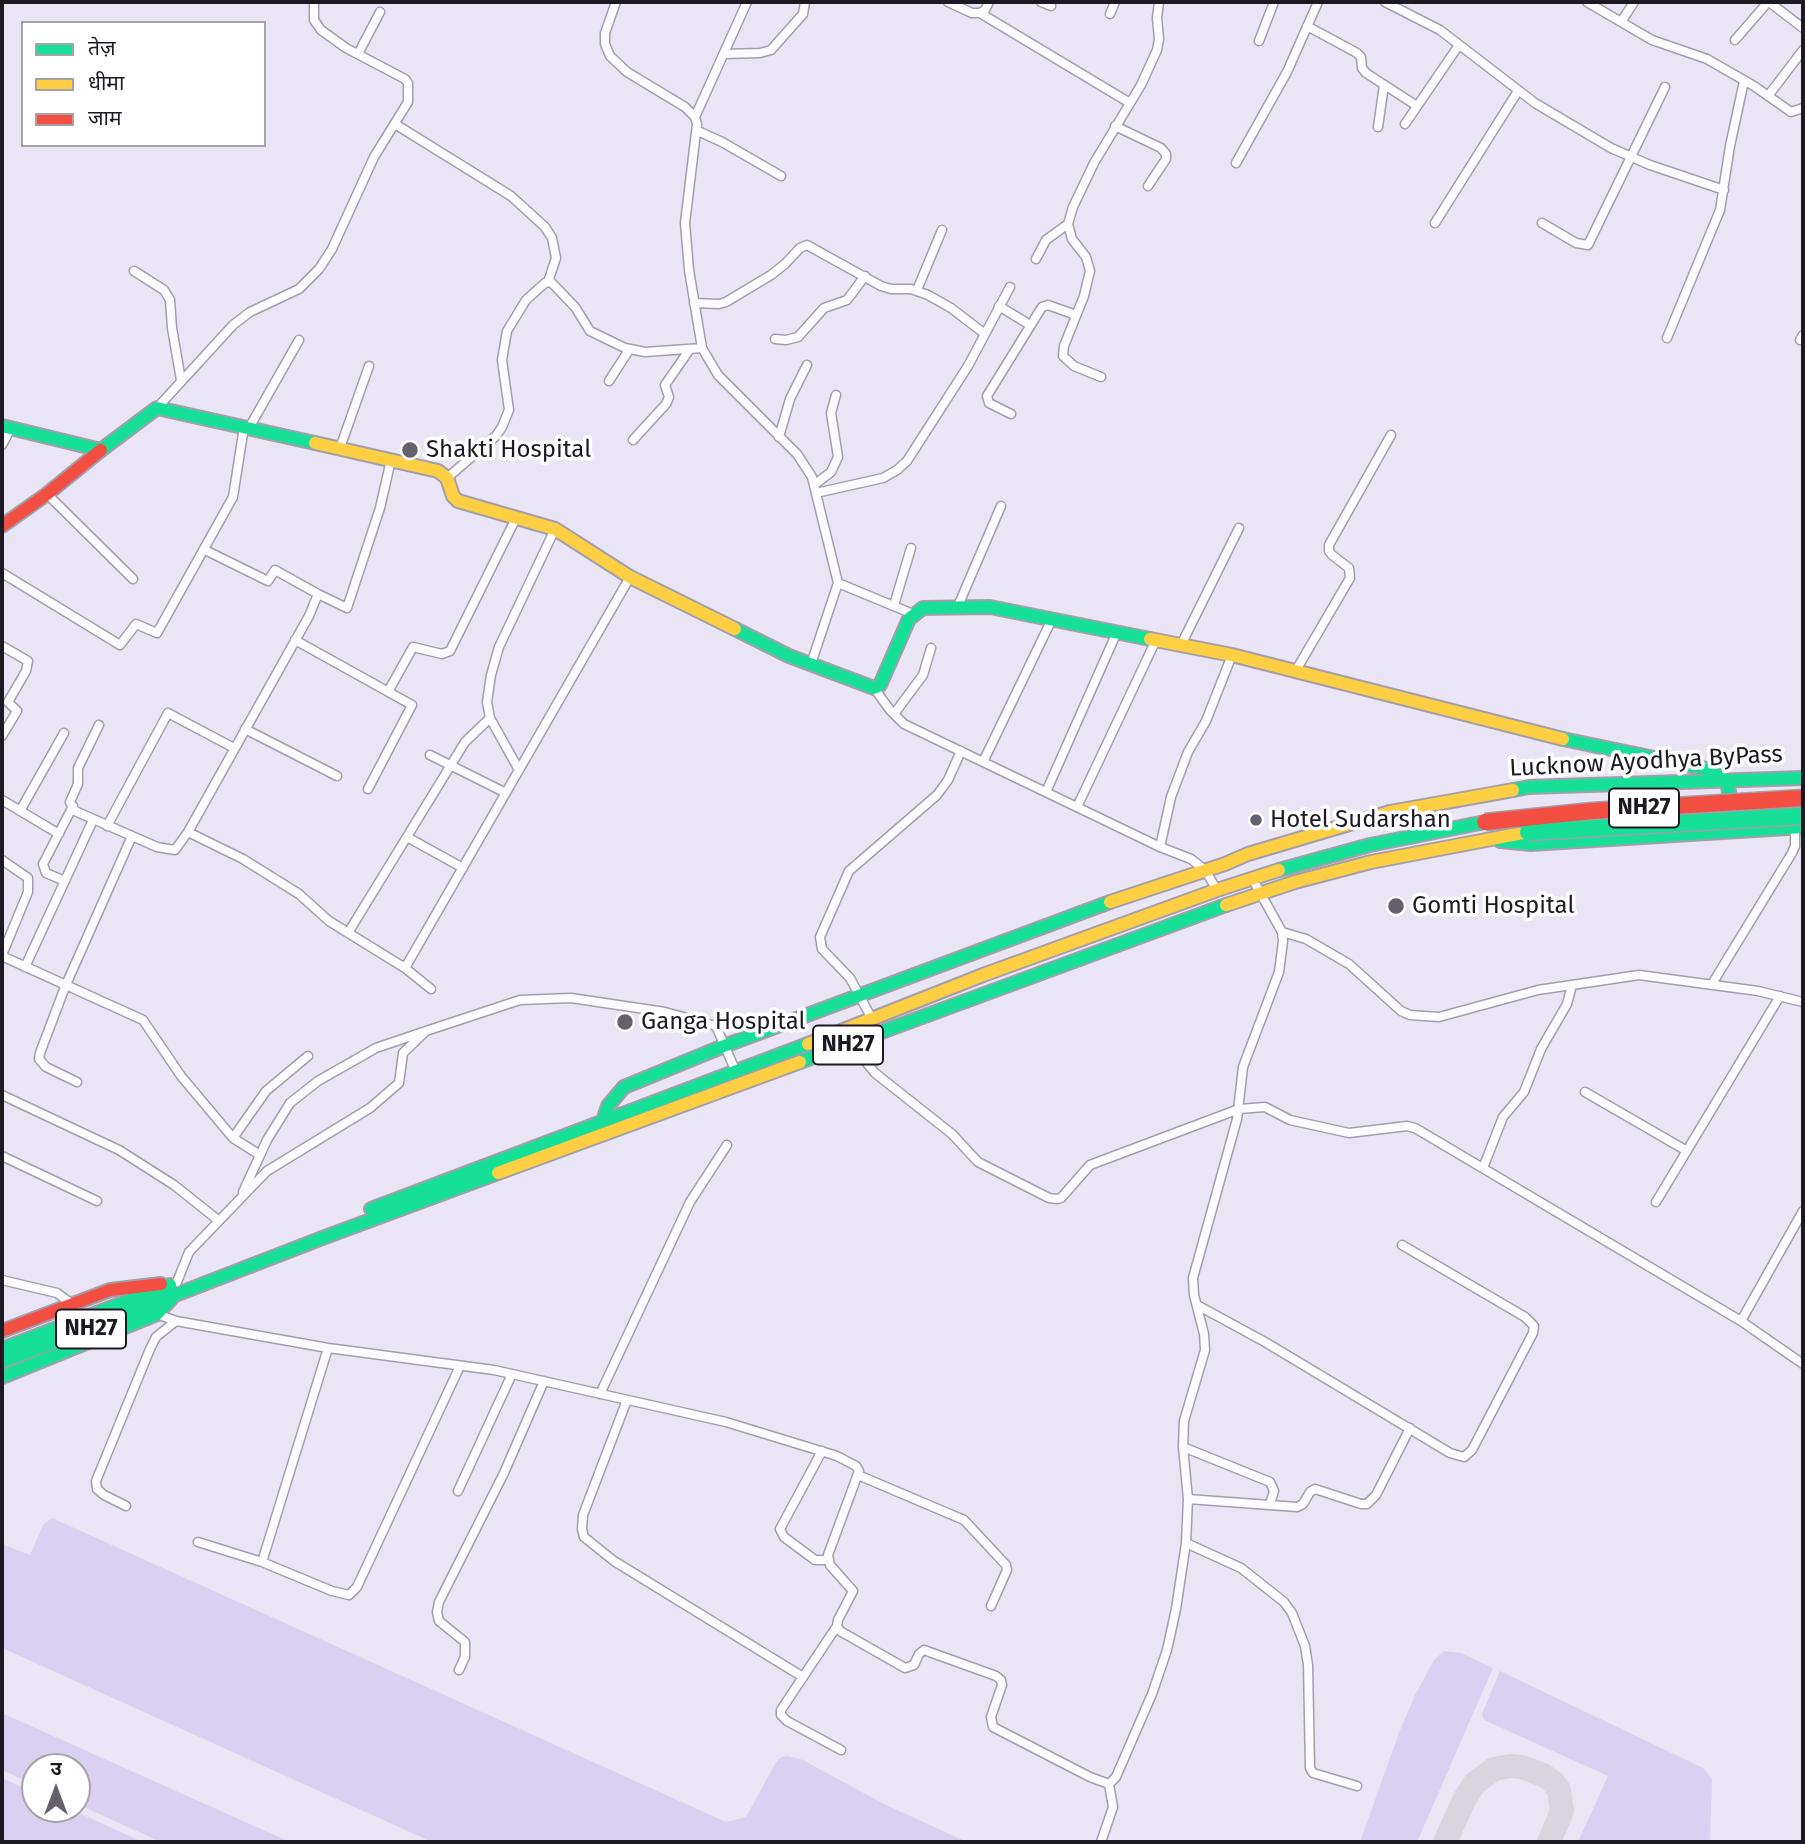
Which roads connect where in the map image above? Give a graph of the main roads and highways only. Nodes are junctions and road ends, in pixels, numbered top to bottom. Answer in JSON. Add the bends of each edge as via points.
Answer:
{"nodes":[{"id":1,"x":6,"y":427,"type":"edge"},
{"id":2,"x":101,"y":450,"type":"junction"},
{"id":3,"x":2,"y":526,"type":"edge"},
{"id":4,"x":1803,"y":778,"type":"edge"},
{"id":5,"x":1727,"y":781,"type":"junction"},
{"id":6,"x":1803,"y":798,"type":"edge"},
{"id":7,"x":1801,"y":824,"type":"edge"},
{"id":8,"x":1735,"y":831,"type":"junction"},
{"id":9,"x":1483,"y":839,"type":"junction"},
{"id":10,"x":603,"y":1121,"type":"junction"},
{"id":11,"x":178,"y":1287,"type":"junction"},
{"id":12,"x":2,"y":1331,"type":"edge"},
{"id":13,"x":2,"y":1349,"type":"edge"},
{"id":14,"x":2,"y":1362,"type":"edge"},
{"id":15,"x":2,"y":1377,"type":"edge"}],
"edges":[{"from":1,"to":2,"type":"main road"},
{"from":2,"to":3,"type":"main road"},
{"from":2,"to":5,"type":"main road","via":[[157,408],[438,471],[447,478],[458,501],[555,529],[630,577],[789,656],[874,688],[913,614],[923,608],[990,607],[1232,655],[1525,730],[1707,769]]},
{"from":4,"to":5,"type":"main road","name":"Lucknow Ayodhya ByPass"},
{"from":5,"to":8,"type":"main road"},
{"from":5,"to":10,"type":"main road","name":"Lucknow Ayodhya ByPass","via":[[1512,789],[1390,812],[1248,854],[1035,928],[624,1087],[608,1106]]},
{"from":6,"to":10,"type":"main road","number":"NH27","bridge":true,"via":[[1485,822],[1370,845],[1217,890]]},
{"from":7,"to":8,"type":"main road"},
{"from":7,"to":9,"type":"main road","number":"NH27","bridge":true,"via":[[1528,832]]},
{"from":8,"to":9,"type":"main road","via":[[1531,844]]},
{"from":9,"to":11,"type":"main road","number":"NH27","via":[[1371,862],[1261,893]]},
{"from":10,"to":11,"type":"main road","number":"NH27"},
{"from":11,"to":12,"type":"main road","via":[[110,1290]]},
{"from":11,"to":13,"type":"main road","number":"NH27"},
{"from":11,"to":14,"type":"main road","number":"NH27"},
{"from":11,"to":15,"type":"main road","via":[[157,1314]]}]}
